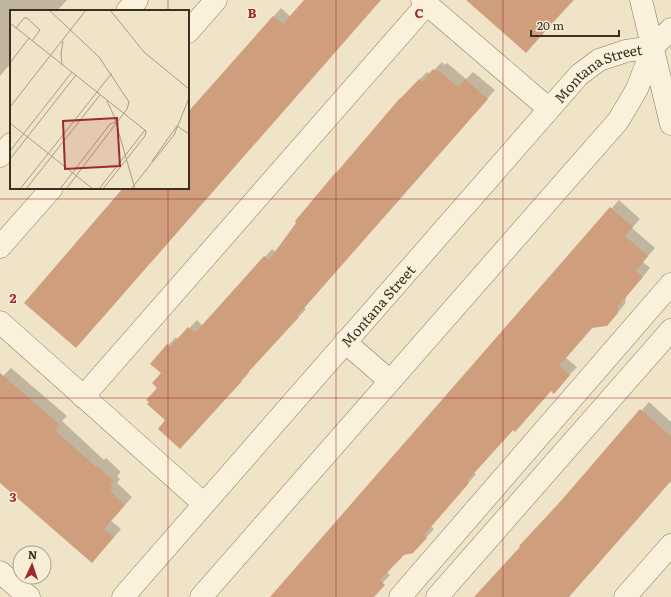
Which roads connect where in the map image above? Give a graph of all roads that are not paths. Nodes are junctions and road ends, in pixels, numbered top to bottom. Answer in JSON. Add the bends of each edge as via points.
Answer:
{"nodes":[{"id":1,"x":137,"y":0,"type":"edge"},
{"id":2,"x":216,"y":0,"type":"edge"},
{"id":3,"x":641,"y":0,"type":"edge"},
{"id":4,"x":425,"y":2,"type":"edge"},
{"id":5,"x":128,"y":10,"type":"edge"},
{"id":6,"x":671,"y":29,"type":"edge"},
{"id":7,"x":189,"y":31,"type":"edge"},
{"id":8,"x":653,"y":47,"type":"junction"},
{"id":9,"x":549,"y":109,"type":"junction"},
{"id":10,"x":671,"y":124,"type":"edge"},
{"id":11,"x":10,"y":145,"type":"edge"},
{"id":12,"x":0,"y":156,"type":"edge"},
{"id":13,"x":51,"y":189,"type":"edge"},
{"id":14,"x":0,"y":247,"type":"edge"},
{"id":15,"x":671,"y":284,"type":"edge"},
{"id":16,"x":0,"y":322,"type":"edge"},
{"id":17,"x":671,"y":330,"type":"edge"},
{"id":18,"x":345,"y":342,"type":"junction"},
{"id":19,"x":390,"y":380,"type":"junction"},
{"id":20,"x":83,"y":397,"type":"junction"},
{"id":21,"x":204,"y":504,"type":"junction"},
{"id":22,"x":671,"y":544,"type":"edge"},
{"id":23,"x":0,"y":572,"type":"edge"},
{"id":24,"x":29,"y":597,"type":"edge"},
{"id":25,"x":123,"y":597,"type":"edge"},
{"id":26,"x":201,"y":597,"type":"edge"},
{"id":27,"x":400,"y":597,"type":"edge"},
{"id":28,"x":437,"y":597,"type":"edge"},
{"id":29,"x":625,"y":597,"type":"edge"}],
"edges":[{"from":1,"to":5,"type":"street"},
{"from":2,"to":7,"type":"street"},
{"from":3,"to":8,"type":"street"},
{"from":4,"to":9,"type":"street"},
{"from":4,"to":20,"type":"street"},
{"from":6,"to":8,"type":"street","name":"Montana Street"},
{"from":8,"to":9,"type":"street","name":"Montana Street","via":[[626,51],[599,60],[579,75]]},
{"from":8,"to":10,"type":"street"},
{"from":8,"to":19,"type":"street","name":"Montana Street","via":[[637,89],[618,121]]},
{"from":9,"to":18,"type":"street","name":"Montana Street"},
{"from":11,"to":12,"type":"street"},
{"from":13,"to":14,"type":"street"},
{"from":15,"to":27,"type":"street"},
{"from":16,"to":20,"type":"street"},
{"from":17,"to":28,"type":"street"},
{"from":18,"to":19,"type":"street"},
{"from":18,"to":21,"type":"street","name":"Montana Street"},
{"from":19,"to":26,"type":"street","name":"Montana Street"},
{"from":20,"to":21,"type":"street"},
{"from":21,"to":25,"type":"street","name":"Montana Street"},
{"from":22,"to":29,"type":"street"},
{"from":23,"to":24,"type":"street"}]}
